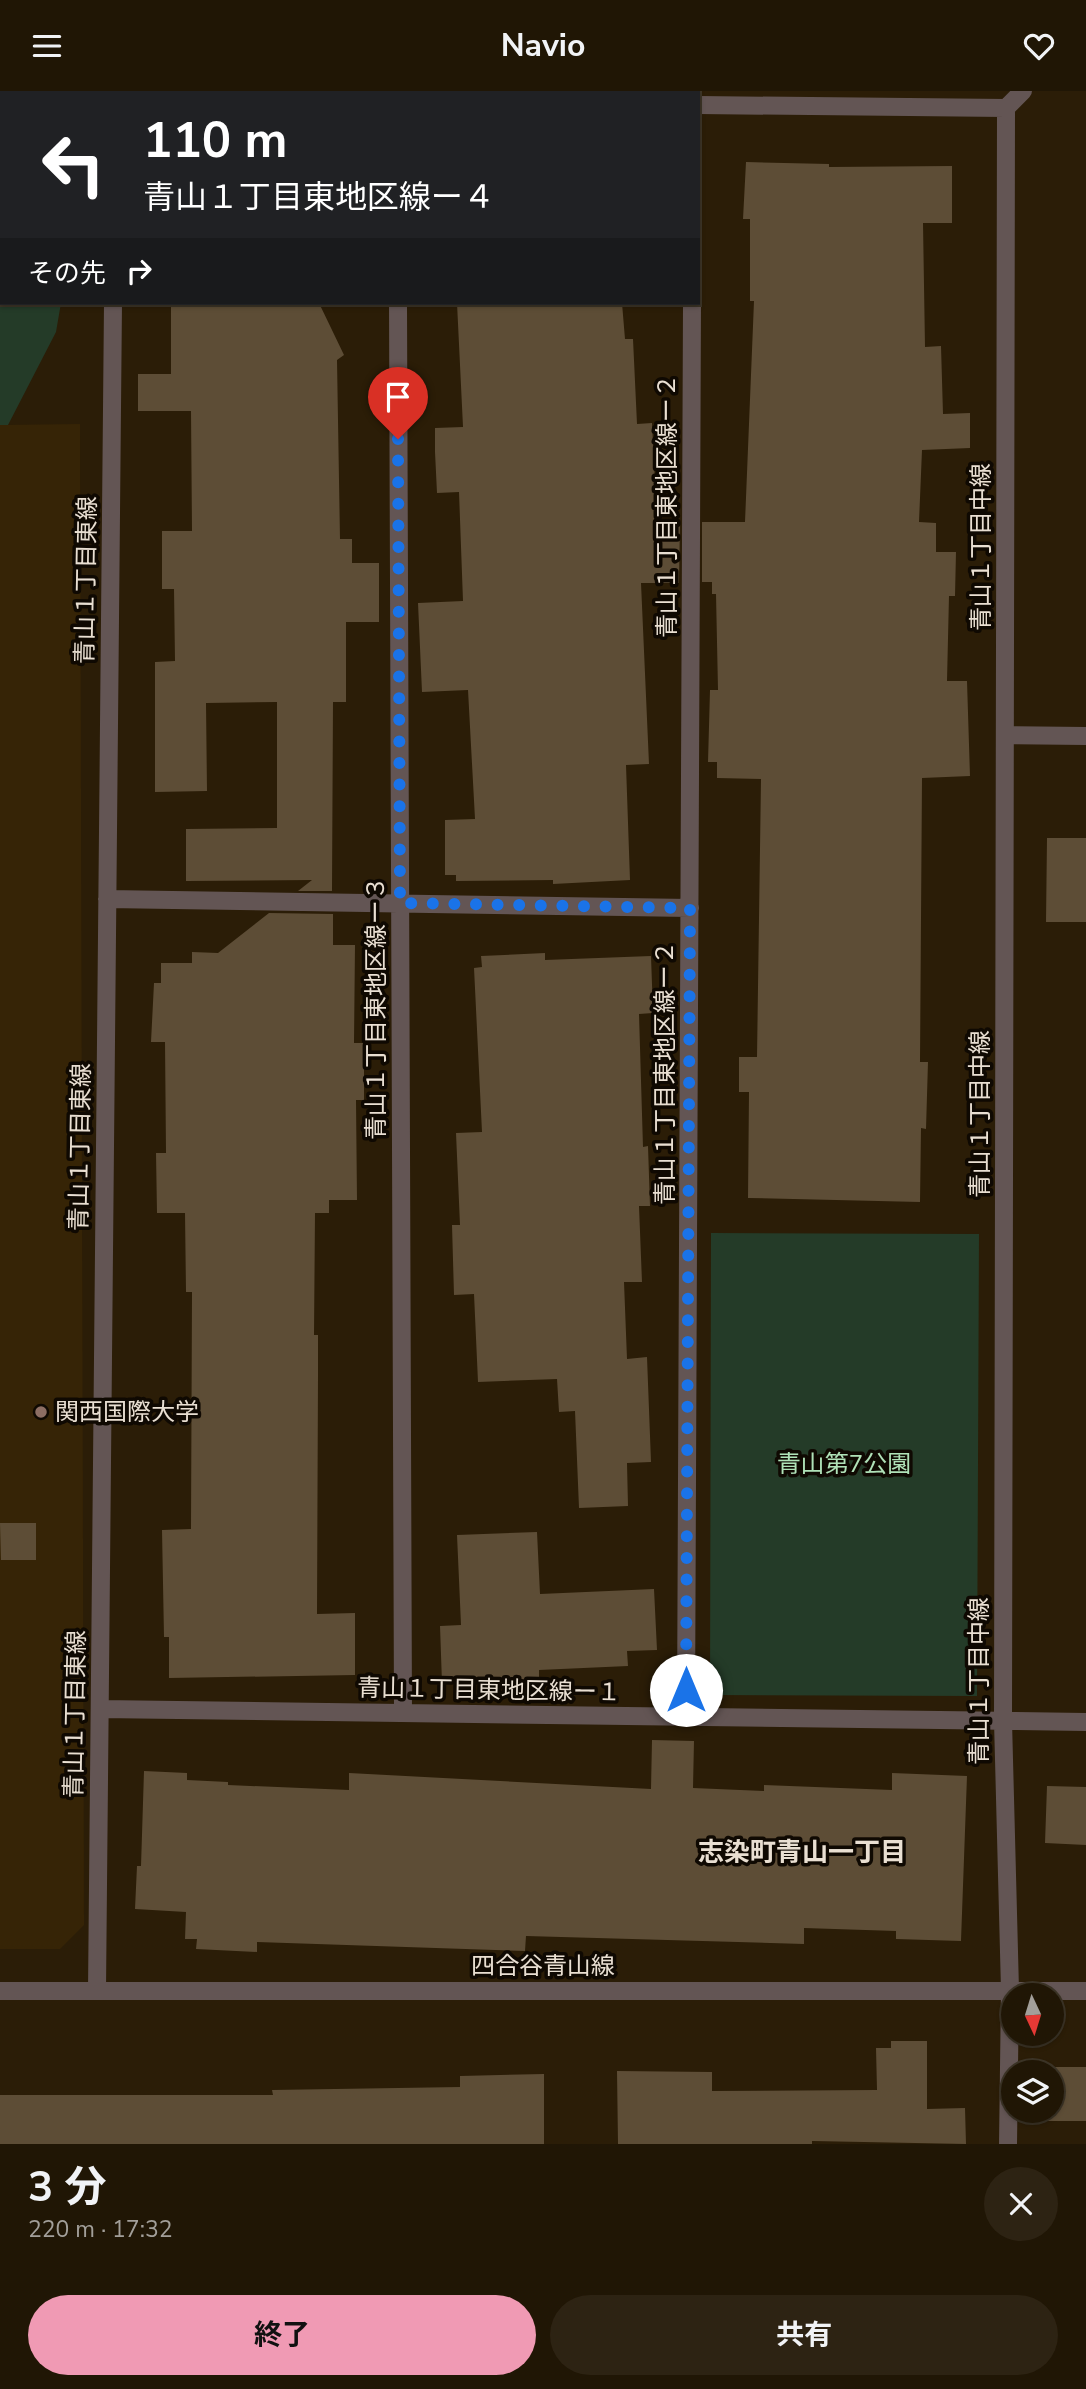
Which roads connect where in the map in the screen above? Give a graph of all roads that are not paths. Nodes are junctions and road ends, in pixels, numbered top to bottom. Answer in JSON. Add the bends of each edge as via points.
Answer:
{"nodes":[{"id":1,"x":1023,"y":91,"type":"edge"},
{"id":2,"x":700,"y":105,"type":"edge"},
{"id":3,"x":1006,"y":108,"type":"junction"},
{"id":4,"x":113,"y":305,"type":"edge"},
{"id":5,"x":398,"y":305,"type":"edge"},
{"id":6,"x":692,"y":305,"type":"edge"},
{"id":7,"x":1005,"y":735,"type":"junction"},
{"id":8,"x":1086,"y":736,"type":"edge"},
{"id":9,"x":107,"y":899,"type":"junction"},
{"id":10,"x":400,"y":903,"type":"junction"},
{"id":11,"x":690,"y":908,"type":"junction"},
{"id":12,"x":100,"y":1709,"type":"junction"},
{"id":13,"x":403,"y":1713,"type":"junction"},
{"id":14,"x":686,"y":1717,"type":"junction"},
{"id":15,"x":1003,"y":1721,"type":"junction"},
{"id":16,"x":1086,"y":1722,"type":"edge"},
{"id":17,"x":1010,"y":1983,"type":"edge"},
{"id":18,"x":1001,"y":1990,"type":"edge"},
{"id":19,"x":0,"y":1991,"type":"edge"},
{"id":20,"x":97,"y":1991,"type":"junction"},
{"id":21,"x":1064,"y":1991,"type":"edge"},
{"id":22,"x":1086,"y":1991,"type":"edge"},
{"id":23,"x":1009,"y":2046,"type":"edge"},
{"id":24,"x":1008,"y":2144,"type":"edge"}],
"edges":[{"from":1,"to":3,"type":"street"},
{"from":2,"to":3,"type":"street"},
{"from":3,"to":7,"type":"street","name":"青山１丁目中線"},
{"from":4,"to":9,"type":"street","name":"青山１丁目東線"},
{"from":5,"to":10,"type":"street","name":"青山１丁目東地区線ー３"},
{"from":6,"to":11,"type":"street","name":"青山１丁目東地区線ー２"},
{"from":7,"to":8,"type":"street"},
{"from":7,"to":15,"type":"street","name":"青山１丁目中線"},
{"from":9,"to":10,"type":"street"},
{"from":9,"to":12,"type":"street","name":"青山１丁目東線"},
{"from":10,"to":11,"type":"street"},
{"from":10,"to":13,"type":"street","name":"青山１丁目東地区線ー３"},
{"from":11,"to":14,"type":"street","name":"青山１丁目東地区線ー２"},
{"from":12,"to":13,"type":"street","name":"青山１丁目東地区線ー１"},
{"from":12,"to":20,"type":"street","name":"青山１丁目東線"},
{"from":13,"to":14,"type":"street","name":"青山１丁目東地区線ー１"},
{"from":14,"to":15,"type":"street","name":"青山１丁目東地区線ー１"},
{"from":15,"to":16,"type":"street","name":"青山１丁目東地区線ー１"},
{"from":15,"to":17,"type":"street","name":"青山１丁目中線"},
{"from":18,"to":20,"type":"street","name":"四合谷青山線"},
{"from":19,"to":20,"type":"street","name":"四合谷青山線"},
{"from":21,"to":22,"type":"street","name":"四合谷青山線"},
{"from":23,"to":24,"type":"street","name":"青山１丁目中線"}]}
